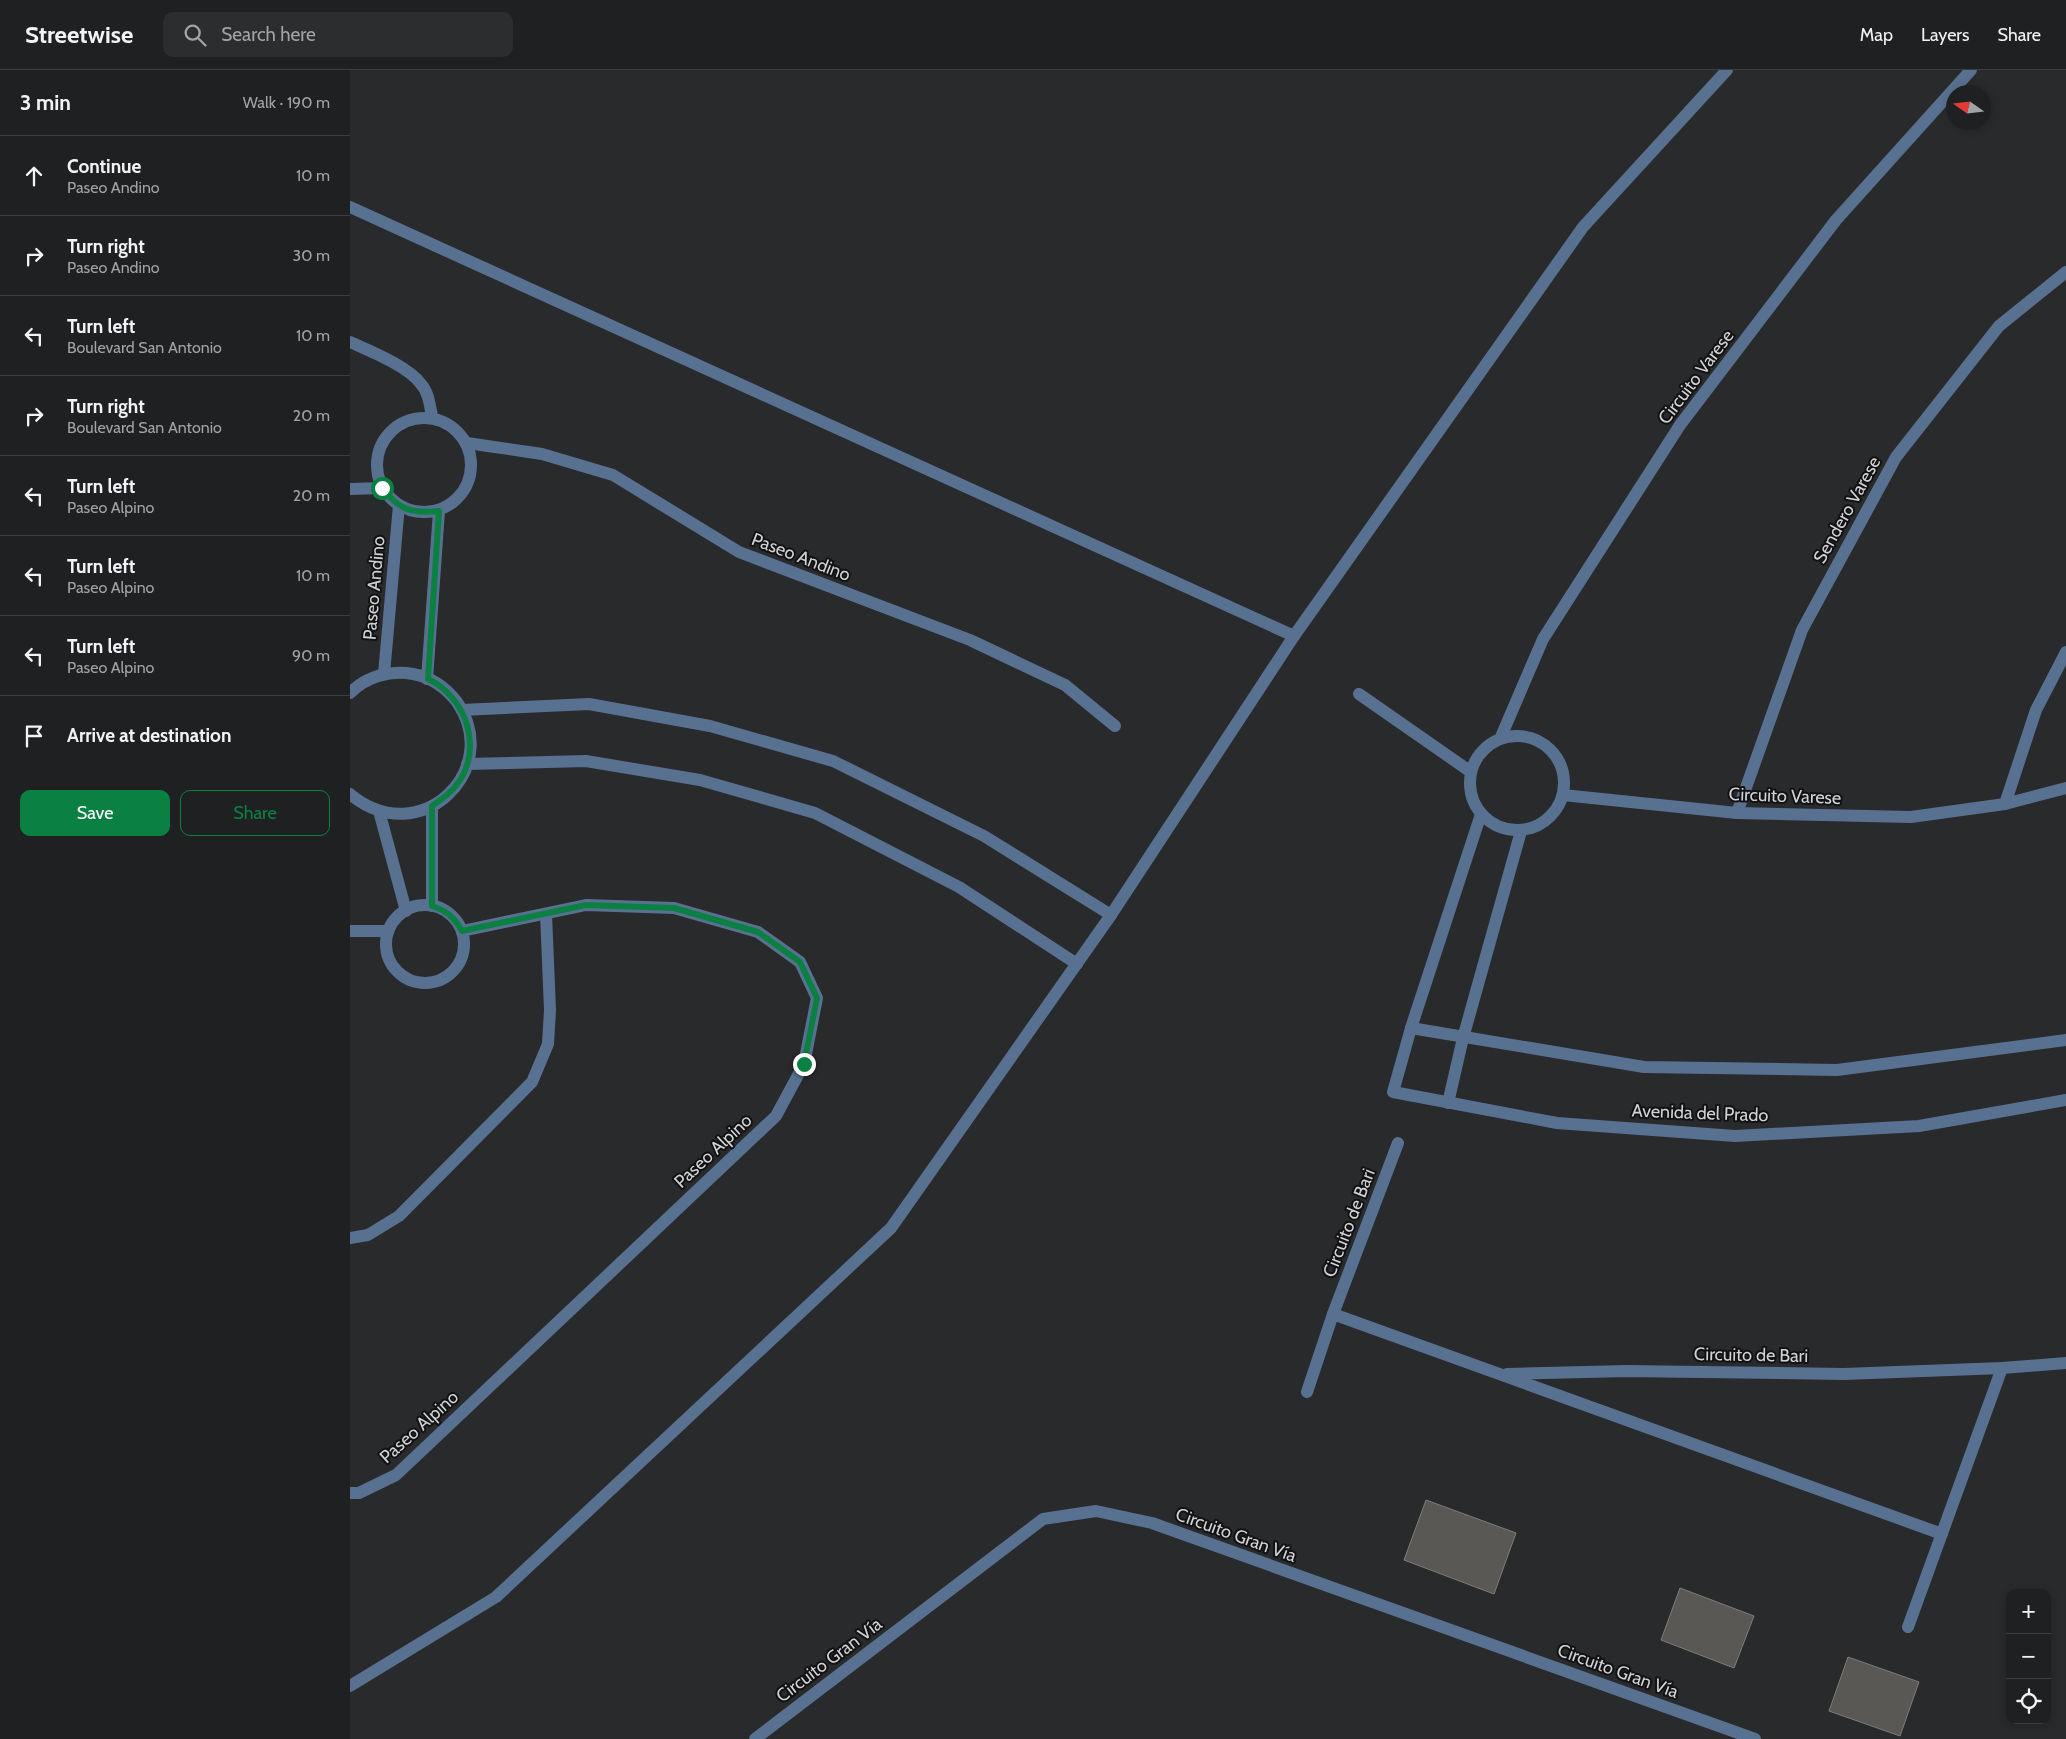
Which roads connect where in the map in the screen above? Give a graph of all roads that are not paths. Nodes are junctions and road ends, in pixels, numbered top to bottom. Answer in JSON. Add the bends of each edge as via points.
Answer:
{"nodes":[{"id":1,"x":1727,"y":70,"type":"edge"},
{"id":2,"x":1970,"y":70,"type":"edge"},
{"id":3,"x":350,"y":207,"type":"edge"},
{"id":4,"x":2066,"y":272,"type":"edge"},
{"id":5,"x":350,"y":342,"type":"edge"},
{"id":6,"x":432,"y":417,"type":"junction"},
{"id":7,"x":467,"y":443,"type":"junction"},
{"id":8,"x":382,"y":488,"type":"junction"},
{"id":9,"x":350,"y":489,"type":"edge"},
{"id":10,"x":400,"y":505,"type":"junction"},
{"id":11,"x":439,"y":511,"type":"junction"},
{"id":12,"x":1294,"y":636,"type":"junction"},
{"id":13,"x":2066,"y":652,"type":"edge"},
{"id":14,"x":384,"y":674,"type":"junction"},
{"id":15,"x":428,"y":679,"type":"junction"},
{"id":16,"x":350,"y":693,"type":"edge"},
{"id":17,"x":1359,"y":694,"type":"dead end"},
{"id":18,"x":462,"y":710,"type":"junction"},
{"id":19,"x":1115,"y":726,"type":"dead end"},
{"id":20,"x":1500,"y":739,"type":"junction"},
{"id":21,"x":467,"y":764,"type":"junction"},
{"id":22,"x":1471,"y":772,"type":"junction"},
{"id":23,"x":2066,"y":788,"type":"edge"},
{"id":24,"x":350,"y":794,"type":"edge"},
{"id":25,"x":1563,"y":794,"type":"junction"},
{"id":26,"x":2005,"y":804,"type":"junction"},
{"id":27,"x":432,"y":806,"type":"junction"},
{"id":28,"x":379,"y":812,"type":"junction"},
{"id":29,"x":1737,"y":813,"type":"junction"},
{"id":30,"x":1481,"y":814,"type":"junction"},
{"id":31,"x":1521,"y":831,"type":"junction"},
{"id":32,"x":432,"y":906,"type":"junction"},
{"id":33,"x":406,"y":911,"type":"junction"},
{"id":34,"x":546,"y":914,"type":"junction"},
{"id":35,"x":1111,"y":915,"type":"junction"},
{"id":36,"x":388,"y":931,"type":"junction"},
{"id":37,"x":462,"y":931,"type":"junction"},
{"id":38,"x":350,"y":932,"type":"edge"},
{"id":39,"x":1077,"y":964,"type":"junction"},
{"id":40,"x":1411,"y":1028,"type":"junction"},
{"id":41,"x":1464,"y":1038,"type":"junction"},
{"id":42,"x":2066,"y":1040,"type":"edge"},
{"id":43,"x":2066,"y":1100,"type":"edge"},
{"id":44,"x":1448,"y":1103,"type":"junction"},
{"id":45,"x":1398,"y":1144,"type":"dead end"},
{"id":46,"x":350,"y":1238,"type":"edge"},
{"id":47,"x":1333,"y":1314,"type":"junction"},
{"id":48,"x":2066,"y":1363,"type":"edge"},
{"id":49,"x":2002,"y":1368,"type":"junction"},
{"id":50,"x":1500,"y":1375,"type":"junction"},
{"id":51,"x":1307,"y":1392,"type":"dead end"},
{"id":52,"x":350,"y":1493,"type":"edge"},
{"id":53,"x":1942,"y":1534,"type":"junction"},
{"id":54,"x":1908,"y":1627,"type":"dead end"},
{"id":55,"x":350,"y":1686,"type":"edge"},
{"id":56,"x":755,"y":1739,"type":"edge"},
{"id":57,"x":1755,"y":1739,"type":"edge"}],
"edges":[{"from":1,"to":12,"type":"street","via":[[1583,227]]},
{"from":2,"to":20,"type":"street","name":"Circuito Varese","via":[[1836,220],[1680,425],[1543,639]]},
{"from":3,"to":12,"type":"street"},
{"from":4,"to":29,"type":"street","name":"Sendero Varese","via":[[1999,326],[1896,457],[1802,630]]},
{"from":5,"to":6,"type":"street","via":[[395,363],[421,383]]},
{"from":6,"to":7,"type":"street","via":[[452,426]]},
{"from":6,"to":8,"type":"street","via":[[417,417],[403,422],[386,437],[378,457],[377,472]]},
{"from":7,"to":11,"type":"street","via":[[472,458],[471,475],[465,490],[454,503]]},
{"from":7,"to":19,"type":"street","name":"Paseo Andino","via":[[542,454],[613,475],[739,552],[970,640],[1065,685]]},
{"from":8,"to":9,"type":"street"},
{"from":8,"to":10,"type":"street"},
{"from":10,"to":11,"type":"street","via":[[423,513]]},
{"from":10,"to":14,"type":"street","name":"Paseo Andino"},
{"from":11,"to":15,"type":"street"},
{"from":12,"to":35,"type":"street"},
{"from":13,"to":26,"type":"street","via":[[2036,710]]},
{"from":14,"to":15,"type":"street","via":[[402,672]]},
{"from":14,"to":16,"type":"street","via":[[366,680]]},
{"from":15,"to":18,"type":"street","via":[[451,695]]},
{"from":17,"to":22,"type":"street"},
{"from":18,"to":21,"type":"street","via":[[470,746]]},
{"from":18,"to":35,"type":"street","via":[[589,704],[710,726],[833,760],[984,836]]},
{"from":20,"to":22,"type":"street","name":"Circuito Varese","via":[[1487,746]]},
{"from":20,"to":25,"type":"street","via":[[1529,737],[1554,752],[1562,765]]},
{"from":21,"to":27,"type":"street","via":[[448,795]]},
{"from":21,"to":39,"type":"street","via":[[586,761],[700,780],[815,813],[959,887]]},
{"from":22,"to":30,"type":"street","via":[[1470,786]]},
{"from":23,"to":26,"type":"street","name":"Circuito Varese"},
{"from":24,"to":28,"type":"street"},
{"from":25,"to":29,"type":"street","name":"Circuito Varese"},
{"from":25,"to":31,"type":"street","via":[[1558,808],[1548,820],[1535,828]]},
{"from":26,"to":29,"type":"street","name":"Circuito Varese","via":[[1910,817]]},
{"from":27,"to":28,"type":"street","via":[[415,813]]},
{"from":27,"to":32,"type":"street"},
{"from":28,"to":33,"type":"street"},
{"from":30,"to":31,"type":"street","via":[[1506,830]]},
{"from":30,"to":40,"type":"street"},
{"from":31,"to":41,"type":"street"},
{"from":32,"to":33,"type":"street","via":[[418,906]]},
{"from":32,"to":37,"type":"street","via":[[455,919]]},
{"from":33,"to":36,"type":"street"},
{"from":34,"to":37,"type":"street","name":"Paseo Alpino"},
{"from":34,"to":46,"type":"street","via":[[550,1010],[548,1044],[532,1082],[399,1216],[368,1236]]},
{"from":34,"to":52,"type":"street","name":"Paseo Alpino","via":[[586,905],[674,908],[758,932],[800,962],[817,998],[804,1064],[776,1116],[446,1428],[396,1475],[359,1493]]},
{"from":35,"to":39,"type":"street"},
{"from":36,"to":37,"type":"street","via":[[388,958],[396,970],[418,983],[445,979],[455,970],[462,958]]},
{"from":36,"to":38,"type":"street"},
{"from":39,"to":55,"type":"street","via":[[892,1228],[496,1597]]},
{"from":40,"to":41,"type":"street"},
{"from":40,"to":44,"type":"street","name":"Avenida del Prado","via":[[1393,1092]]},
{"from":41,"to":42,"type":"street","via":[[1644,1067],[1837,1070]]},
{"from":41,"to":44,"type":"street"},
{"from":43,"to":44,"type":"street","name":"Avenida del Prado","via":[[1919,1126],[1735,1136],[1557,1123]]},
{"from":45,"to":47,"type":"street","name":"Circuito de Bari"},
{"from":47,"to":50,"type":"street","name":"Circuito de Bari"},
{"from":47,"to":51,"type":"street","name":"Circuito de Bari"},
{"from":48,"to":49,"type":"street","name":"Circuito de Bari"},
{"from":49,"to":50,"type":"street","name":"Circuito de Bari","via":[[1844,1374],[1626,1371]]},
{"from":49,"to":53,"type":"street"},
{"from":50,"to":53,"type":"street","name":"Circuito de Bari"},
{"from":53,"to":54,"type":"street"},
{"from":56,"to":57,"type":"street","name":"Circuito Gran Vía","via":[[1043,1519],[1096,1511],[1152,1523]]}]}
